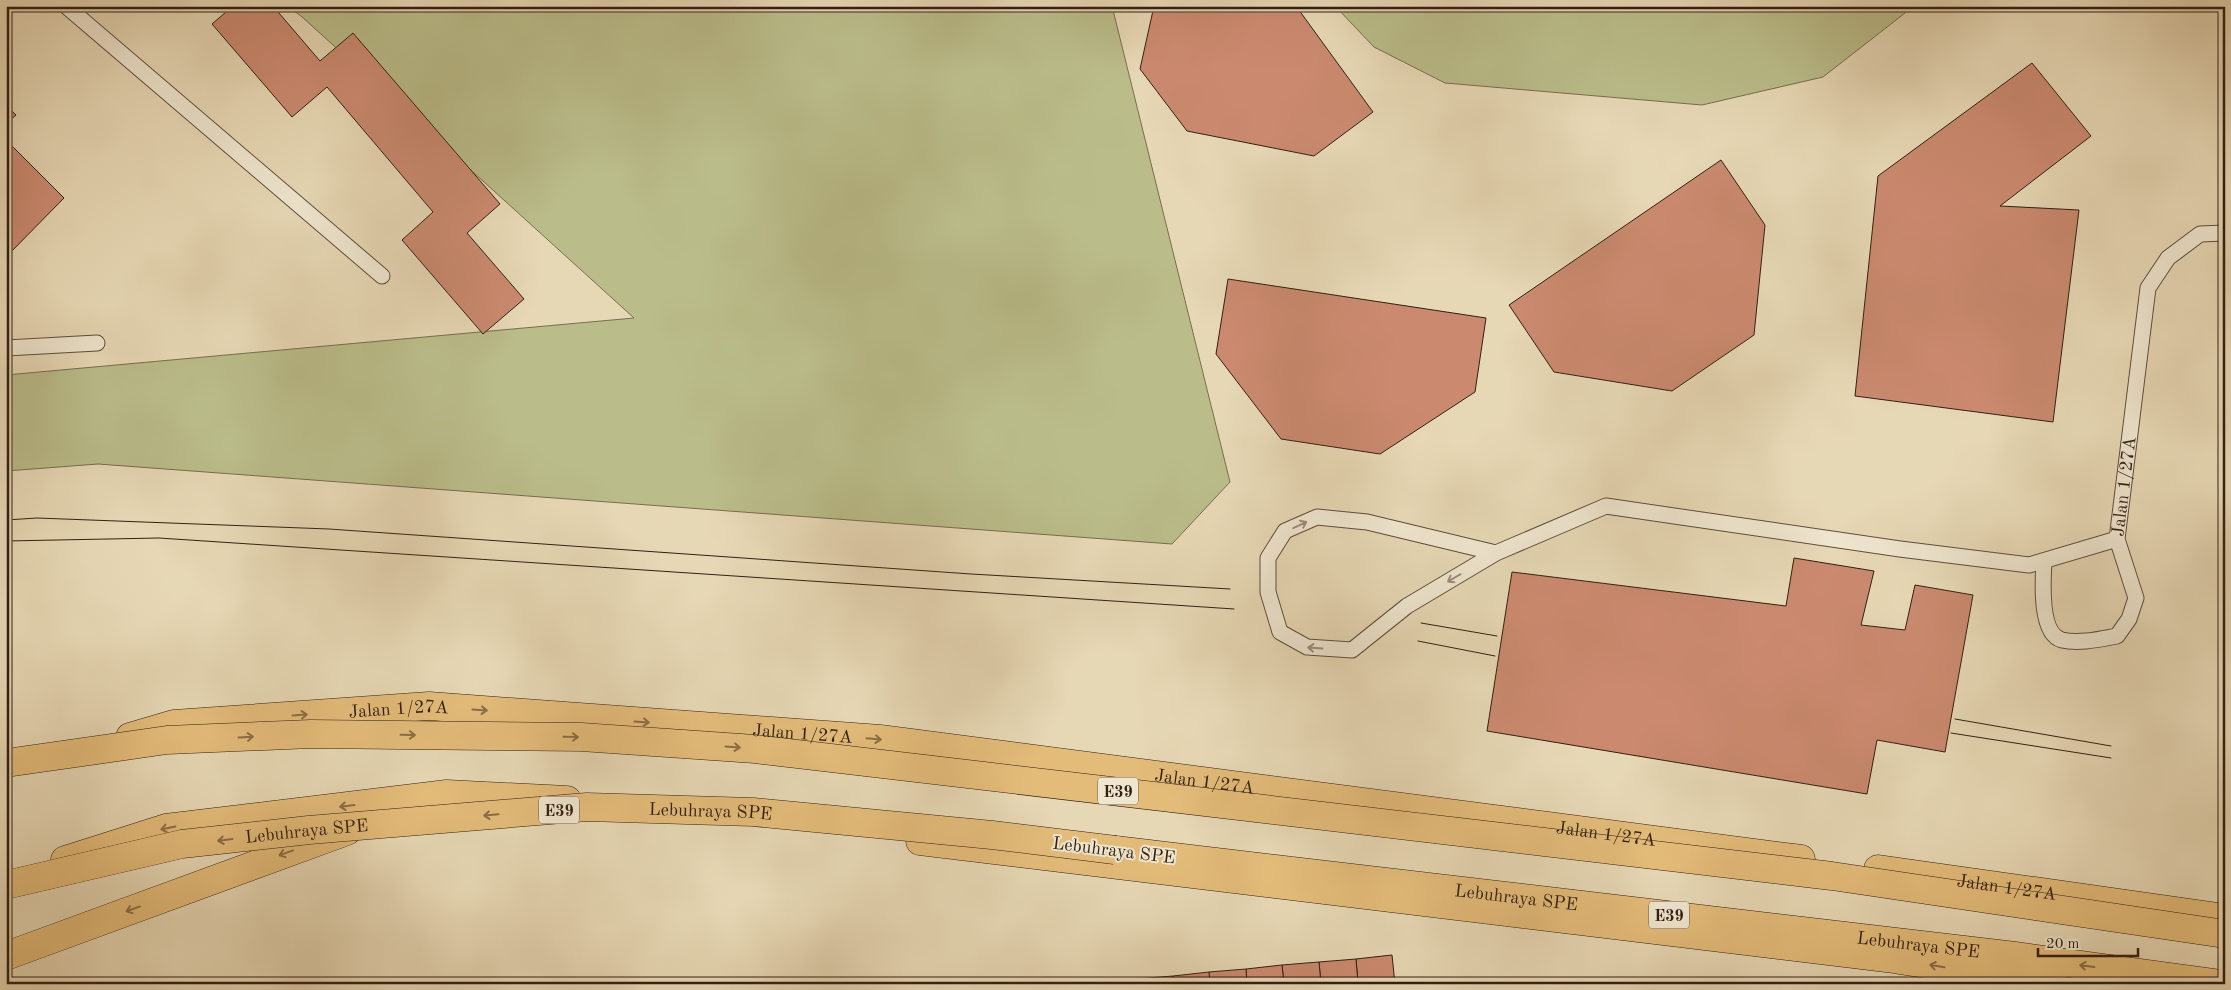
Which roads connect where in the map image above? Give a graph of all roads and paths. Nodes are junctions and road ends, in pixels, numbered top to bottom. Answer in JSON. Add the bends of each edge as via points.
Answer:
{"nodes":[{"id":1,"x":66,"y":6,"type":"edge"},
{"id":2,"x":2225,"y":233,"type":"edge"},
{"id":3,"x":382,"y":276,"type":"dead end"},
{"id":4,"x":97,"y":343,"type":"dead end"},
{"id":5,"x":6,"y":348,"type":"edge"},
{"id":6,"x":2117,"y":539,"type":"junction"},
{"id":7,"x":1496,"y":553,"type":"junction"},
{"id":8,"x":2044,"y":561,"type":"junction"},
{"id":9,"x":8,"y":769,"type":"edge"},
{"id":10,"x":447,"y":794,"type":"junction"},
{"id":11,"x":6,"y":879,"type":"edge"},
{"id":12,"x":6,"y":885,"type":"edge"},
{"id":13,"x":2225,"y":918,"type":"edge"},
{"id":14,"x":2225,"y":934,"type":"edge"},
{"id":15,"x":6,"y":956,"type":"edge"},
{"id":16,"x":2054,"y":984,"type":"edge"},
{"id":17,"x":2222,"y":984,"type":"edge"}],
"edges":[{"from":1,"to":3,"type":"lane"},
{"from":2,"to":6,"type":"lane","name":"Jalan 1/27A","via":[[2200,234],[2168,258],[2148,288]]},
{"from":4,"to":5,"type":"lane"},
{"from":6,"to":8,"type":"lane","name":"Jalan 1/27A"},
{"from":6,"to":8,"type":"lane","via":[[2136,598],[2129,619],[2117,636],[2094,641],[2061,640],[2052,632],[2045,614]]},
{"from":7,"to":7,"type":"lane","name":"Jalan 1/27A","one_way":true,"via":[[1407,606],[1352,650],[1307,647],[1280,632],[1268,592],[1268,558],[1285,531],[1317,516],[1367,522]]},
{"from":7,"to":8,"type":"lane","name":"Jalan 1/27A","via":[[1606,506],[1900,549],[2029,565]]},
{"from":9,"to":13,"type":"main road","name":"Jalan 1/27A","one_way":true,"via":[[174,724],[429,706],[880,739],[1840,864]]},
{"from":9,"to":14,"type":"main road","number":"E39","one_way":true,"bridge":true,"via":[[167,740],[311,734],[581,737],[755,749],[1832,876]]},
{"from":10,"to":11,"type":"main road","one_way":true,"via":[[166,828]]},
{"from":10,"to":15,"type":"main road","one_way":true},
{"from":16,"to":10,"type":"main road","one_way":true,"via":[[1877,957],[620,802]]},
{"from":17,"to":12,"type":"main road","name":"Lebuhraya SPE","number":"E39","one_way":true,"bridge":true,"via":[[2015,956],[1039,841],[753,812],[587,807],[309,830],[182,844]]}]}
